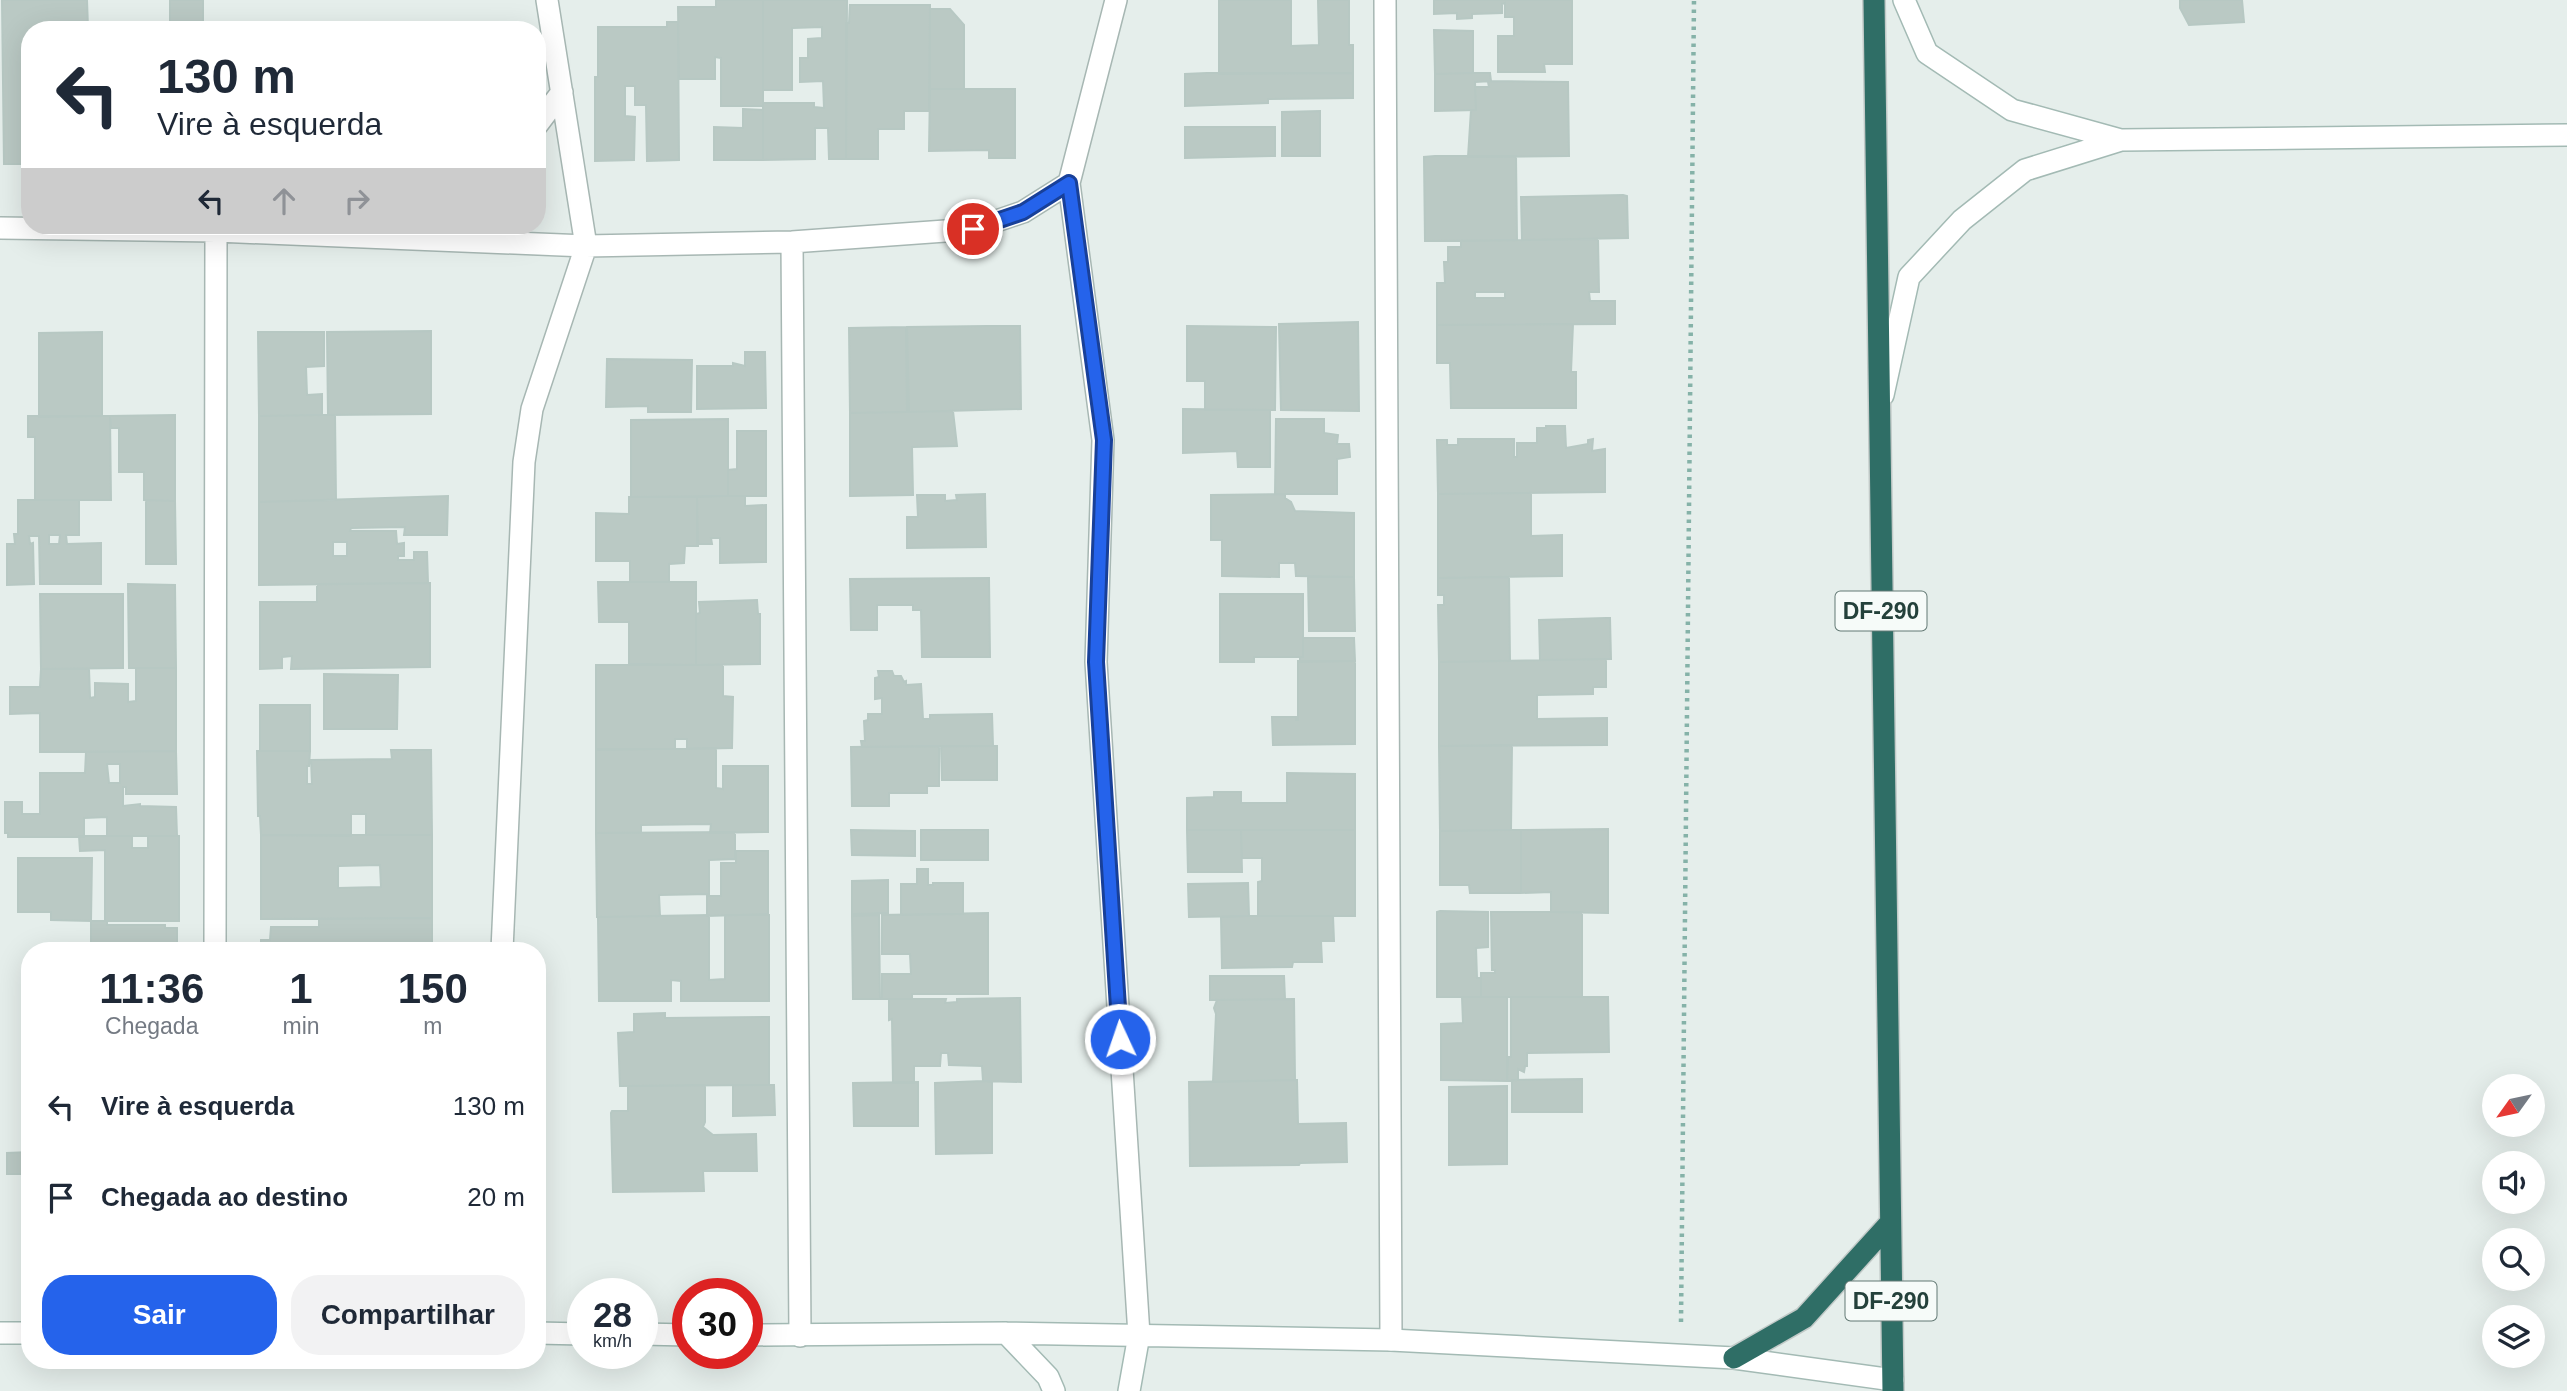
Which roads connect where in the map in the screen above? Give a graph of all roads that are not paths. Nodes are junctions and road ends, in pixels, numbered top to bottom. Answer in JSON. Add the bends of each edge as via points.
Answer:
{"nodes":[{"id":1,"x":547,"y":0,"type":"edge"},
{"id":2,"x":1116,"y":0,"type":"edge"},
{"id":3,"x":1385,"y":0,"type":"edge"},
{"id":4,"x":1874,"y":0,"type":"edge"},
{"id":5,"x":1904,"y":0,"type":"edge"},
{"id":6,"x":562,"y":92,"type":"junction"},
{"id":7,"x":546,"y":113,"type":"edge"},
{"id":8,"x":2567,"y":135,"type":"edge"},
{"id":9,"x":2121,"y":140,"type":"junction"},
{"id":10,"x":1069,"y":183,"type":"junction"},
{"id":11,"x":0,"y":228,"type":"edge"},
{"id":12,"x":21,"y":228,"type":"edge"},
{"id":13,"x":216,"y":235,"type":"edge"},
{"id":14,"x":485,"y":235,"type":"edge"},
{"id":15,"x":792,"y":242,"type":"junction"},
{"id":16,"x":586,"y":246,"type":"junction"},
{"id":17,"x":1879,"y":414,"type":"junction"},
{"id":18,"x":215,"y":942,"type":"edge"},
{"id":19,"x":502,"y":942,"type":"edge"},
{"id":20,"x":1890,"y":1223,"type":"junction"},
{"id":21,"x":21,"y":1332,"type":"edge"},
{"id":22,"x":0,"y":1333,"type":"edge"},
{"id":23,"x":546,"y":1333,"type":"edge"},
{"id":24,"x":1006,"y":1333,"type":"junction"},
{"id":25,"x":567,"y":1334,"type":"edge"},
{"id":26,"x":763,"y":1335,"type":"edge"},
{"id":27,"x":800,"y":1335,"type":"junction"},
{"id":28,"x":1139,"y":1335,"type":"junction"},
{"id":29,"x":1391,"y":1340,"type":"junction"},
{"id":30,"x":1734,"y":1358,"type":"junction"},
{"id":31,"x":1893,"y":1386,"type":"edge"},
{"id":32,"x":1054,"y":1391,"type":"edge"},
{"id":33,"x":1129,"y":1391,"type":"edge"}],
"edges":[{"from":1,"to":6,"type":"street"},
{"from":2,"to":10,"type":"street"},
{"from":3,"to":29,"type":"street"},
{"from":4,"to":17,"type":"highway","number":"DF-290"},
{"from":5,"to":9,"type":"street","via":[[1927,53],[2012,110]]},
{"from":6,"to":7,"type":"street"},
{"from":6,"to":16,"type":"street"},
{"from":8,"to":9,"type":"street"},
{"from":9,"to":17,"type":"street","via":[[2025,170],[1962,220],[1909,277]]},
{"from":10,"to":15,"type":"street","via":[[1023,212],[973,229]]},
{"from":10,"to":28,"type":"street","via":[[1104,440],[1096,662]]},
{"from":11,"to":12,"type":"street"},
{"from":13,"to":18,"type":"street"},
{"from":14,"to":16,"type":"street"},
{"from":15,"to":16,"type":"street"},
{"from":15,"to":27,"type":"street"},
{"from":16,"to":19,"type":"street","via":[[531,409],[524,462]]},
{"from":17,"to":20,"type":"highway","number":"DF-290"},
{"from":20,"to":30,"type":"highway","via":[[1804,1318]]},
{"from":20,"to":31,"type":"highway","number":"DF-290"},
{"from":21,"to":22,"type":"street"},
{"from":23,"to":25,"type":"street"},
{"from":24,"to":27,"type":"street"},
{"from":24,"to":28,"type":"street"},
{"from":24,"to":32,"type":"street","via":[[1048,1377]]},
{"from":26,"to":27,"type":"street"},
{"from":28,"to":29,"type":"street"},
{"from":28,"to":33,"type":"street"},
{"from":29,"to":30,"type":"street"},
{"from":30,"to":31,"type":"street"}]}
